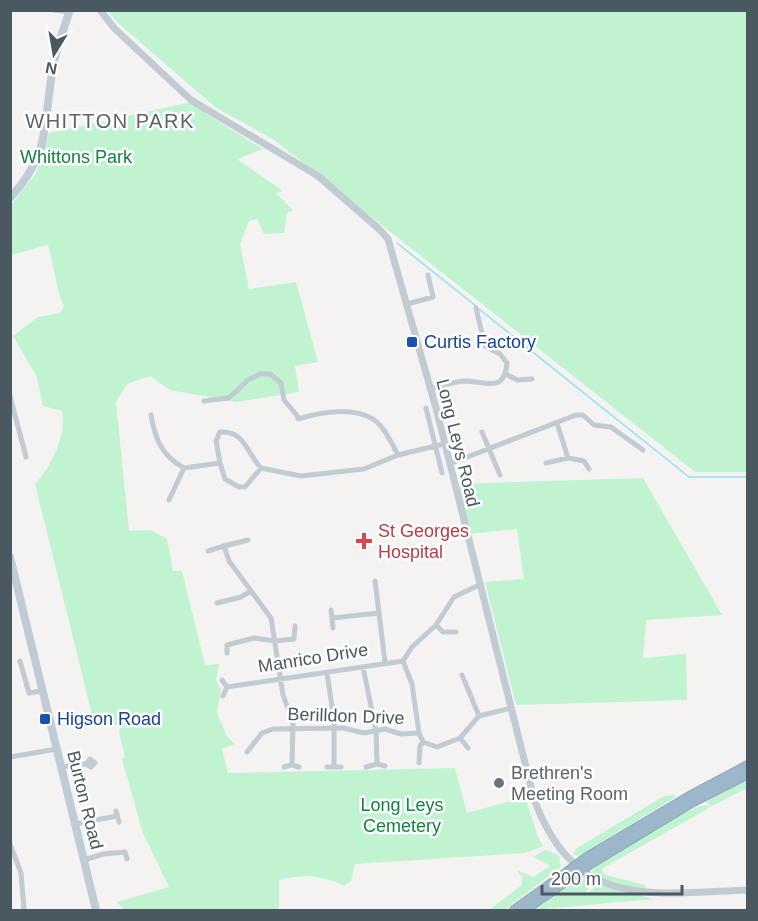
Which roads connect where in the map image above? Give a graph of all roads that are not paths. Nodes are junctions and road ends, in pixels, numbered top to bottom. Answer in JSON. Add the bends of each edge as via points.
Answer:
{"nodes":[{"id":1,"x":54,"y":10,"type":"edge"},
{"id":2,"x":100,"y":10,"type":"edge"},
{"id":3,"x":70,"y":11,"type":"edge"},
{"id":4,"x":10,"y":198,"type":"edge"},
{"id":5,"x":428,"y":275,"type":"dead end"},
{"id":6,"x":407,"y":304,"type":"junction"},
{"id":7,"x":476,"y":308,"type":"dead end"},
{"id":8,"x":506,"y":374,"type":"junction"},
{"id":9,"x":532,"y":379,"type":"dead end"},
{"id":10,"x":429,"y":389,"type":"junction"},
{"id":11,"x":10,"y":396,"type":"edge"},
{"id":12,"x":204,"y":401,"type":"dead end"},
{"id":13,"x":426,"y":408,"type":"dead end"},
{"id":14,"x":151,"y":415,"type":"dead end"},
{"id":15,"x":557,"y":423,"type":"junction"},
{"id":16,"x":19,"y":431,"type":"junction"},
{"id":17,"x":482,"y":432,"type":"dead end"},
{"id":18,"x":10,"y":433,"type":"edge"},
{"id":19,"x":444,"y":444,"type":"junction"},
{"id":20,"x":436,"y":445,"type":"junction"},
{"id":21,"x":487,"y":450,"type":"junction"},
{"id":22,"x":643,"y":450,"type":"dead end"},
{"id":23,"x":398,"y":455,"type":"junction"},
{"id":24,"x":26,"y":457,"type":"dead end"},
{"id":25,"x":568,"y":458,"type":"junction"},
{"id":26,"x":220,"y":463,"type":"junction"},
{"id":27,"x":546,"y":463,"type":"dead end"},
{"id":28,"x":449,"y":464,"type":"junction"},
{"id":29,"x":184,"y":468,"type":"junction"},
{"id":30,"x":261,"y":468,"type":"junction"},
{"id":31,"x":589,"y":470,"type":"dead end"},
{"id":32,"x":442,"y":473,"type":"dead end"},
{"id":33,"x":500,"y":475,"type":"dead end"},
{"id":34,"x":169,"y":500,"type":"dead end"},
{"id":35,"x":248,"y":540,"type":"dead end"},
{"id":36,"x":224,"y":546,"type":"junction"},
{"id":37,"x":208,"y":551,"type":"dead end"},
{"id":38,"x":10,"y":557,"type":"edge"},
{"id":39,"x":375,"y":581,"type":"dead end"},
{"id":40,"x":479,"y":585,"type":"junction"},
{"id":41,"x":251,"y":591,"type":"junction"},
{"id":42,"x":218,"y":603,"type":"dead end"},
{"id":43,"x":331,"y":610,"type":"dead end"},
{"id":44,"x":379,"y":613,"type":"junction"},
{"id":45,"x":332,"y":618,"type":"junction"},
{"id":46,"x":436,"y":625,"type":"junction"},
{"id":47,"x":295,"y":626,"type":"dead end"},
{"id":48,"x":333,"y":628,"type":"dead end"},
{"id":49,"x":456,"y":632,"type":"dead end"},
{"id":50,"x":275,"y":641,"type":"junction"},
{"id":51,"x":227,"y":653,"type":"dead end"},
{"id":52,"x":20,"y":661,"type":"dead end"},
{"id":53,"x":404,"y":661,"type":"junction"},
{"id":54,"x":385,"y":662,"type":"junction"},
{"id":55,"x":363,"y":667,"type":"junction"},
{"id":56,"x":327,"y":673,"type":"junction"},
{"id":57,"x":462,"y":675,"type":"dead end"},
{"id":58,"x":280,"y":679,"type":"junction"},
{"id":59,"x":222,"y":680,"type":"dead end"},
{"id":60,"x":227,"y":687,"type":"junction"},
{"id":61,"x":41,"y":691,"type":"junction"},
{"id":62,"x":29,"y":693,"type":"junction"},
{"id":63,"x":223,"y":696,"type":"dead end"},
{"id":64,"x":29,"y":701,"type":"dead end"},
{"id":65,"x":511,"y":708,"type":"junction"},
{"id":66,"x":479,"y":716,"type":"junction"},
{"id":67,"x":293,"y":728,"type":"junction"},
{"id":68,"x":334,"y":728,"type":"junction"},
{"id":69,"x":376,"y":731,"type":"junction"},
{"id":70,"x":419,"y":733,"type":"junction"},
{"id":71,"x":460,"y":738,"type":"junction"},
{"id":72,"x":423,"y":742,"type":"junction"},
{"id":73,"x":468,"y":748,"type":"dead end"},
{"id":74,"x":57,"y":749,"type":"junction"},
{"id":75,"x":247,"y":754,"type":"dead end"},
{"id":76,"x":10,"y":758,"type":"edge"},
{"id":77,"x":419,"y":763,"type":"dead end"},
{"id":78,"x":87,"y":764,"type":"dead end"},
{"id":79,"x":377,"y":764,"type":"junction"},
{"id":80,"x":292,"y":765,"type":"junction"},
{"id":81,"x":334,"y":765,"type":"junction"},
{"id":82,"x":747,"y":765,"type":"edge"},
{"id":83,"x":385,"y":766,"type":"dead end"},
{"id":84,"x":60,"y":767,"type":"junction"},
{"id":85,"x":284,"y":767,"type":"dead end"},
{"id":86,"x":298,"y":767,"type":"dead end"},
{"id":87,"x":327,"y":767,"type":"dead end"},
{"id":88,"x":341,"y":767,"type":"dead end"},
{"id":89,"x":366,"y":767,"type":"dead end"},
{"id":90,"x":747,"y":774,"type":"edge"},
{"id":91,"x":119,"y":822,"type":"dead end"},
{"id":92,"x":75,"y":824,"type":"junction"},
{"id":93,"x":10,"y":844,"type":"edge"},
{"id":94,"x":127,"y":859,"type":"dead end"},
{"id":95,"x":84,"y":860,"type":"junction"},
{"id":96,"x":590,"y":860,"type":"junction"},
{"id":97,"x":569,"y":875,"type":"junction"},
{"id":98,"x":747,"y":890,"type":"edge"},
{"id":99,"x":24,"y":910,"type":"edge"},
{"id":100,"x":96,"y":910,"type":"edge"},
{"id":101,"x":513,"y":910,"type":"edge"},
{"id":102,"x":525,"y":910,"type":"edge"}],
"edges":[{"from":1,"to":3,"type":"street"},
{"from":2,"to":6,"type":"street","name":"Long Leys Road","via":[[191,100],[308,169],[380,228],[393,251]]},
{"from":3,"to":4,"type":"main road","via":[[55,57],[44,140],[26,178]]},
{"from":5,"to":6,"type":"street","via":[[434,297]]},
{"from":6,"to":10,"type":"street","name":"Long Leys Road"},
{"from":7,"to":8,"type":"street","via":[[485,346],[507,363]]},
{"from":8,"to":9,"type":"street","via":[[518,380]]},
{"from":8,"to":10,"type":"street","via":[[490,385],[466,381]]},
{"from":10,"to":19,"type":"street","name":"Long Leys Road"},
{"from":11,"to":16,"type":"street"},
{"from":12,"to":23,"type":"street","via":[[230,398],[248,380],[270,374],[277,378],[284,400],[298,419],[338,411],[360,414],[375,420]]},
{"from":13,"to":20,"type":"street"},
{"from":14,"to":29,"type":"street","via":[[162,450],[173,463]]},
{"from":15,"to":21,"type":"street"},
{"from":15,"to":22,"type":"street","via":[[583,415],[594,425],[611,428]]},
{"from":15,"to":25,"type":"street"},
{"from":16,"to":18,"type":"street"},
{"from":16,"to":24,"type":"street"},
{"from":17,"to":21,"type":"street"},
{"from":19,"to":20,"type":"street"},
{"from":19,"to":28,"type":"street","name":"Long Leys Road"},
{"from":20,"to":23,"type":"street"},
{"from":20,"to":32,"type":"street"},
{"from":21,"to":28,"type":"street"},
{"from":21,"to":33,"type":"street"},
{"from":23,"to":30,"type":"street","via":[[364,469],[301,476]]},
{"from":25,"to":27,"type":"street"},
{"from":25,"to":31,"type":"street","via":[[584,461]]},
{"from":26,"to":29,"type":"street"},
{"from":26,"to":30,"type":"street","via":[[225,478],[239,487],[245,487]]},
{"from":26,"to":30,"type":"street","via":[[216,441],[220,432],[227,432],[239,436]]},
{"from":28,"to":40,"type":"street","name":"Long Leys Road"},
{"from":29,"to":34,"type":"street"},
{"from":35,"to":36,"type":"street"},
{"from":36,"to":37,"type":"street"},
{"from":36,"to":41,"type":"street","via":[[229,561]]},
{"from":38,"to":61,"type":"main road","name":"Burton Road"},
{"from":39,"to":44,"type":"street"},
{"from":40,"to":46,"type":"street","via":[[454,597]]},
{"from":40,"to":65,"type":"street","name":"Long Leys Road"},
{"from":41,"to":42,"type":"street"},
{"from":41,"to":50,"type":"street","via":[[271,618]]},
{"from":43,"to":45,"type":"street"},
{"from":44,"to":45,"type":"street"},
{"from":44,"to":54,"type":"street"},
{"from":45,"to":48,"type":"street"},
{"from":46,"to":49,"type":"street","via":[[443,632]]},
{"from":46,"to":53,"type":"street","via":[[412,647]]},
{"from":47,"to":50,"type":"street","via":[[294,639]]},
{"from":50,"to":51,"type":"street","via":[[254,638],[227,645]]},
{"from":50,"to":58,"type":"street"},
{"from":52,"to":62,"type":"street"},
{"from":53,"to":54,"type":"street","name":"Manrico Drive"},
{"from":53,"to":70,"type":"street","via":[[412,684]]},
{"from":54,"to":55,"type":"street","name":"Manrico Drive"},
{"from":55,"to":56,"type":"street","name":"Manrico Drive"},
{"from":55,"to":69,"type":"street"},
{"from":56,"to":58,"type":"street","name":"Manrico Drive"},
{"from":56,"to":68,"type":"street"},
{"from":57,"to":66,"type":"street"},
{"from":58,"to":60,"type":"street","name":"Manrico Drive"},
{"from":58,"to":67,"type":"street"},
{"from":59,"to":60,"type":"street"},
{"from":60,"to":63,"type":"street"},
{"from":61,"to":62,"type":"street"},
{"from":61,"to":74,"type":"main road","name":"Burton Road"},
{"from":62,"to":64,"type":"street"},
{"from":65,"to":66,"type":"street"},
{"from":65,"to":98,"type":"street","name":"Long Leys Road","via":[[540,815],[555,842],[574,862],[617,889],[633,892]]},
{"from":66,"to":71,"type":"street"},
{"from":67,"to":68,"type":"street","name":"Berilldon Drive"},
{"from":67,"to":75,"type":"street","name":"Berilldon Drive","via":[[267,730]]},
{"from":67,"to":80,"type":"street"},
{"from":68,"to":69,"type":"street","name":"Berilldon Drive","via":[[364,734]]},
{"from":68,"to":81,"type":"street"},
{"from":69,"to":70,"type":"street","name":"Berilldon Drive"},
{"from":69,"to":79,"type":"street"},
{"from":70,"to":72,"type":"street"},
{"from":71,"to":72,"type":"street","via":[[437,747]]},
{"from":71,"to":73,"type":"street"},
{"from":72,"to":77,"type":"street"},
{"from":74,"to":76,"type":"street"},
{"from":74,"to":84,"type":"main road","name":"Burton Road"},
{"from":78,"to":84,"type":"street"},
{"from":79,"to":83,"type":"street"},
{"from":79,"to":89,"type":"street"},
{"from":80,"to":85,"type":"street"},
{"from":80,"to":86,"type":"street"},
{"from":81,"to":87,"type":"street"},
{"from":81,"to":88,"type":"street"},
{"from":82,"to":96,"type":"highway","via":[[688,796]]},
{"from":84,"to":92,"type":"main road","name":"Burton Road"},
{"from":90,"to":96,"type":"highway"},
{"from":91,"to":92,"type":"street","via":[[117,813]]},
{"from":92,"to":95,"type":"main road","name":"Burton Road"},
{"from":93,"to":99,"type":"street","via":[[21,873]]},
{"from":94,"to":95,"type":"street","via":[[125,852]]},
{"from":95,"to":100,"type":"main road","name":"Burton Road"},
{"from":96,"to":97,"type":"highway","bridge":true},
{"from":97,"to":101,"type":"highway"},
{"from":97,"to":102,"type":"highway"}]}
